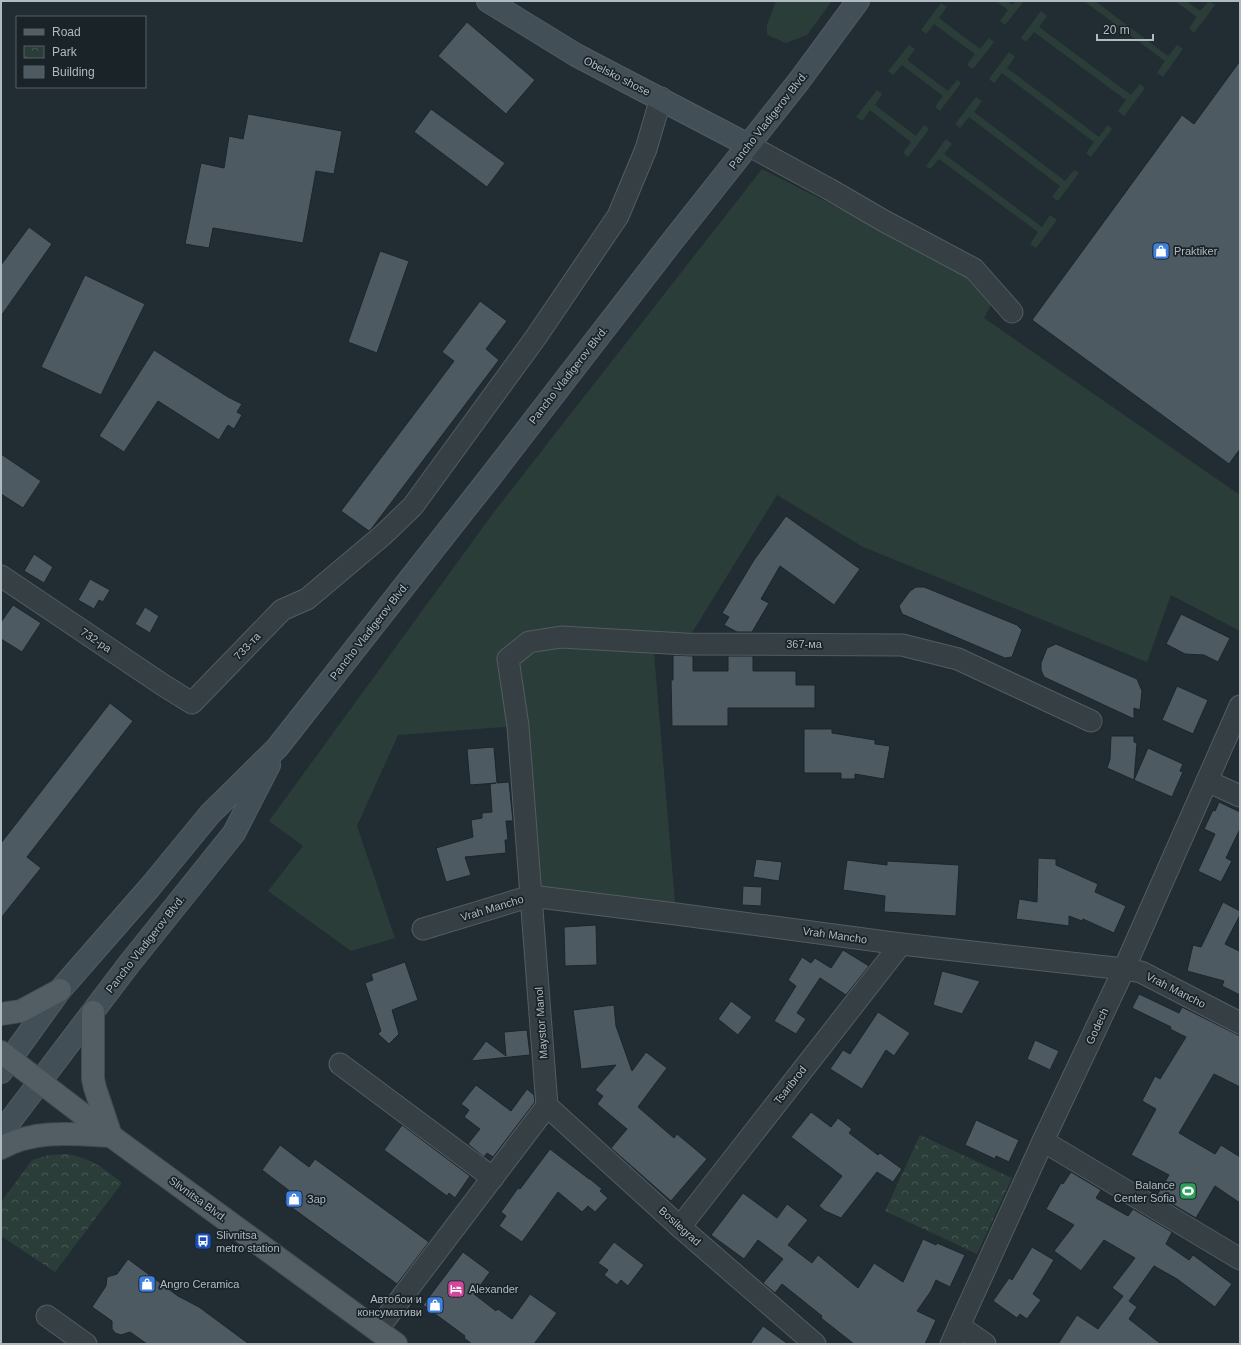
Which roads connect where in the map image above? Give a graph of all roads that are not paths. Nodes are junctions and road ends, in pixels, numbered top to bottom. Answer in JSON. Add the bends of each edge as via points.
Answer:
{"nodes":[{"id":1,"x":488,"y":1,"type":"edge"},
{"id":2,"x":858,"y":1,"type":"edge"},
{"id":3,"x":661,"y":98,"type":"junction"},
{"id":4,"x":748,"y":145,"type":"junction"},
{"id":5,"x":1012,"y":312,"type":"dead end"},
{"id":6,"x":1,"y":576,"type":"edge"},
{"id":7,"x":508,"y":659,"type":"joint"},
{"id":8,"x":192,"y":703,"type":"joint"},
{"id":9,"x":1240,"y":706,"type":"edge"},
{"id":10,"x":1091,"y":721,"type":"dead end"},
{"id":11,"x":277,"y":748,"type":"junction"},
{"id":12,"x":1207,"y":781,"type":"junction"},
{"id":13,"x":1240,"y":796,"type":"edge"},
{"id":14,"x":531,"y":896,"type":"junction"},
{"id":15,"x":423,"y":929,"type":"dead end"},
{"id":16,"x":901,"y":944,"type":"junction"},
{"id":17,"x":1124,"y":969,"type":"junction"},
{"id":18,"x":60,"y":990,"type":"junction"},
{"id":19,"x":93,"y":1012,"type":"junction"},
{"id":20,"x":1,"y":1014,"type":"edge"},
{"id":21,"x":1240,"y":1023,"type":"edge"},
{"id":22,"x":4,"y":1061,"type":"edge"},
{"id":23,"x":340,"y":1064,"type":"dead end"},
{"id":24,"x":40,"y":1081,"type":"junction"},
{"id":25,"x":547,"y":1106,"type":"junction"},
{"id":26,"x":1,"y":1133,"type":"edge"},
{"id":27,"x":111,"y":1136,"type":"junction"},
{"id":28,"x":1043,"y":1140,"type":"junction"},
{"id":29,"x":1,"y":1148,"type":"edge"},
{"id":30,"x":493,"y":1178,"type":"junction"},
{"id":31,"x":680,"y":1227,"type":"junction"},
{"id":32,"x":1240,"y":1259,"type":"edge"},
{"id":33,"x":47,"y":1316,"type":"dead end"},
{"id":34,"x":377,"y":1330,"type":"junction"},
{"id":35,"x":955,"y":1335,"type":"edge"},
{"id":36,"x":86,"y":1344,"type":"edge"},
{"id":37,"x":396,"y":1344,"type":"edge"},
{"id":38,"x":815,"y":1344,"type":"edge"},
{"id":39,"x":985,"y":1344,"type":"edge"}],
"edges":[{"from":1,"to":3,"type":"street","name":"Obelsko shose","via":[[576,54]]},
{"from":2,"to":4,"type":"street","name":"Pancho Vladigerov Blvd."},
{"from":3,"to":4,"type":"street","name":"Obelsko shose"},
{"from":3,"to":8,"type":"street","name":"733-та","via":[[646,149],[618,216],[536,337],[413,506],[307,599],[282,610]]},
{"from":4,"to":5,"type":"street","via":[[974,269]]},
{"from":4,"to":11,"type":"street","name":"Pancho Vladigerov Blvd."},
{"from":6,"to":8,"type":"street","name":"732-ра"},
{"from":7,"to":10,"type":"street","name":"367-ма","via":[[529,642],[561,637],[685,644],[902,645],[958,659]]},
{"from":7,"to":14,"type":"street","name":"Maystor Manol","via":[[518,726]]},
{"from":9,"to":12,"type":"street","name":"Godech"},
{"from":11,"to":18,"type":"street","name":"Pancho Vladigerov Blvd.","via":[[210,814]]},
{"from":11,"to":19,"type":"street","name":"Pancho Vladigerov Blvd.","via":[[234,833]]},
{"from":12,"to":13,"type":"street"},
{"from":12,"to":17,"type":"street","name":"Godech"},
{"from":14,"to":15,"type":"street","name":"Vrah Mancho"},
{"from":14,"to":16,"type":"street","name":"Vrah Mancho"},
{"from":14,"to":25,"type":"street","name":"Maystor Manol"},
{"from":16,"to":17,"type":"street","name":"Vrah Mancho"},
{"from":16,"to":31,"type":"street","name":"Tsaribrod"},
{"from":17,"to":21,"type":"street","name":"Vrah Mancho","via":[[1141,972]]},
{"from":17,"to":28,"type":"street","name":"Godech"},
{"from":18,"to":20,"type":"main road","via":[[21,1011]]},
{"from":18,"to":22,"type":"street","name":"Pancho Vladigerov Blvd."},
{"from":19,"to":24,"type":"street","name":"Pancho Vladigerov Blvd."},
{"from":19,"to":27,"type":"main road","via":[[93,1079]]},
{"from":22,"to":24,"type":"main road","name":"Slivnitsa Blvd."},
{"from":23,"to":30,"type":"street"},
{"from":24,"to":26,"type":"street","name":"Pancho Vladigerov Blvd."},
{"from":24,"to":27,"type":"main road","name":"Slivnitsa Blvd."},
{"from":25,"to":30,"type":"street"},
{"from":25,"to":31,"type":"street","name":"Bosilegrad"},
{"from":27,"to":29,"type":"main road","via":[[44,1134],[28,1137]]},
{"from":27,"to":34,"type":"main road","name":"Slivnitsa Blvd."},
{"from":28,"to":32,"type":"street"},
{"from":28,"to":35,"type":"street","name":"Godech"},
{"from":30,"to":34,"type":"street"},
{"from":31,"to":38,"type":"street","name":"Bosilegrad"},
{"from":33,"to":36,"type":"street"},
{"from":34,"to":37,"type":"main road","name":"Slivnitsa Blvd."},
{"from":35,"to":39,"type":"street"}]}
